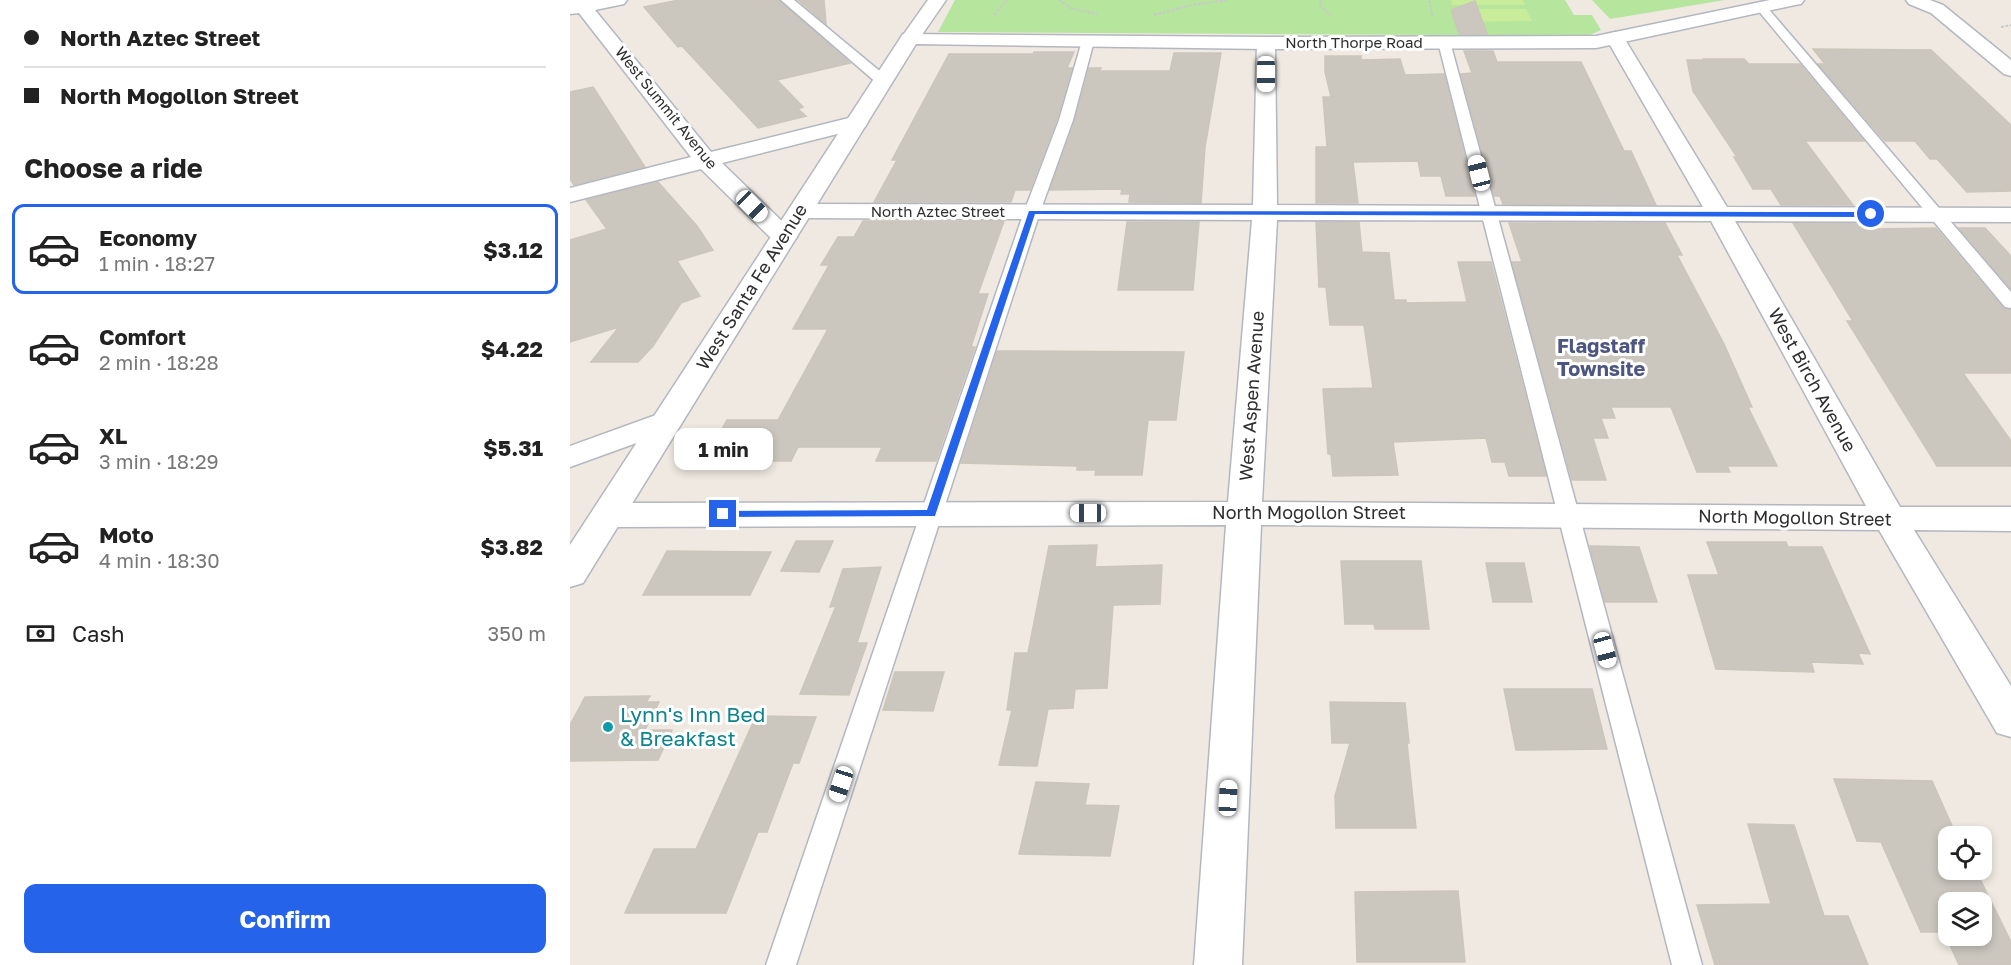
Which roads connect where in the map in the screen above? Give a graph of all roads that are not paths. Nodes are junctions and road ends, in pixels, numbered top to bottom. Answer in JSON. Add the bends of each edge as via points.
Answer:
{"nodes":[{"id":1,"x":618,"y":0,"type":"edge"},
{"id":2,"x":787,"y":0,"type":"edge"},
{"id":3,"x":937,"y":0,"type":"edge"},
{"id":4,"x":1795,"y":0,"type":"edge"},
{"id":5,"x":1915,"y":0,"type":"edge"},
{"id":6,"x":577,"y":5,"type":"edge"},
{"id":7,"x":1761,"y":7,"type":"junction"},
{"id":8,"x":1440,"y":35,"type":"junction"},
{"id":9,"x":910,"y":38,"type":"junction"},
{"id":10,"x":1615,"y":38,"type":"junction"},
{"id":11,"x":1088,"y":41,"type":"junction"},
{"id":12,"x":1266,"y":43,"type":"junction"},
{"id":13,"x":2011,"y":70,"type":"edge"},
{"id":14,"x":882,"y":81,"type":"junction"},
{"id":15,"x":857,"y":122,"type":"junction"},
{"id":16,"x":705,"y":160,"type":"junction"},
{"id":17,"x":570,"y":195,"type":"edge"},
{"id":18,"x":800,"y":211,"type":"junction"},
{"id":19,"x":1032,"y":212,"type":"junction"},
{"id":20,"x":1265,"y":214,"type":"junction"},
{"id":21,"x":1490,"y":214,"type":"junction"},
{"id":22,"x":1719,"y":214,"type":"junction"},
{"id":23,"x":1936,"y":215,"type":"junction"},
{"id":24,"x":2011,"y":215,"type":"edge"},
{"id":25,"x":783,"y":237,"type":"junction"},
{"id":26,"x":2011,"y":303,"type":"edge"},
{"id":27,"x":667,"y":422,"type":"junction"},
{"id":28,"x":570,"y":457,"type":"edge"},
{"id":29,"x":1244,"y":513,"type":"junction"},
{"id":30,"x":931,"y":514,"type":"junction"},
{"id":31,"x":608,"y":515,"type":"junction"},
{"id":32,"x":1570,"y":515,"type":"junction"},
{"id":33,"x":1890,"y":519,"type":"junction"},
{"id":34,"x":2011,"y":519,"type":"edge"},
{"id":35,"x":570,"y":574,"type":"edge"},
{"id":36,"x":2011,"y":721,"type":"edge"},
{"id":37,"x":781,"y":965,"type":"edge"},
{"id":38,"x":1218,"y":965,"type":"edge"},
{"id":39,"x":1687,"y":965,"type":"edge"}],
"edges":[{"from":1,"to":6,"type":"street"},
{"from":2,"to":14,"type":"lane"},
{"from":3,"to":9,"type":"street","name":"West Santa Fe Avenue"},
{"from":4,"to":7,"type":"street","name":"North Thorpe Road"},
{"from":5,"to":13,"type":"street","via":[[1937,9]]},
{"from":6,"to":16,"type":"street","name":"West Summit Avenue"},
{"from":7,"to":10,"type":"street","name":"North Thorpe Road"},
{"from":7,"to":23,"type":"lane"},
{"from":8,"to":10,"type":"street","name":"North Thorpe Road","via":[[1596,42]]},
{"from":8,"to":12,"type":"street","name":"North Thorpe Road"},
{"from":8,"to":21,"type":"lane"},
{"from":9,"to":11,"type":"street","name":"North Thorpe Road"},
{"from":9,"to":14,"type":"street","name":"West Santa Fe Avenue"},
{"from":10,"to":22,"type":"street","name":"West Birch Avenue"},
{"from":11,"to":12,"type":"street","name":"North Thorpe Road"},
{"from":11,"to":19,"type":"lane","via":[[1066,120]]},
{"from":12,"to":20,"type":"street","name":"West Aspen Avenue"},
{"from":14,"to":15,"type":"street","name":"West Santa Fe Avenue"},
{"from":15,"to":16,"type":"street"},
{"from":15,"to":18,"type":"street","name":"West Santa Fe Avenue"},
{"from":16,"to":17,"type":"street"},
{"from":16,"to":25,"type":"street","name":"West Summit Avenue"},
{"from":18,"to":19,"type":"street","name":"North Aztec Street"},
{"from":18,"to":25,"type":"street","name":"West Santa Fe Avenue"},
{"from":19,"to":20,"type":"street","name":"North Aztec Street"},
{"from":19,"to":30,"type":"lane"},
{"from":20,"to":21,"type":"street","name":"North Aztec Street"},
{"from":20,"to":29,"type":"street","name":"West Aspen Avenue"},
{"from":21,"to":22,"type":"street","name":"North Aztec Street"},
{"from":21,"to":32,"type":"lane"},
{"from":22,"to":23,"type":"street","name":"North Aztec Street"},
{"from":22,"to":33,"type":"street","name":"West Birch Avenue"},
{"from":23,"to":24,"type":"street","name":"North Aztec Street"},
{"from":23,"to":26,"type":"lane"},
{"from":25,"to":27,"type":"street","name":"West Santa Fe Avenue"},
{"from":27,"to":28,"type":"street"},
{"from":27,"to":31,"type":"street","name":"West Santa Fe Avenue"},
{"from":29,"to":30,"type":"street","name":"North Mogollon Street"},
{"from":29,"to":32,"type":"street","name":"North Mogollon Street"},
{"from":29,"to":38,"type":"street","name":"West Aspen Avenue"},
{"from":30,"to":31,"type":"street","name":"North Mogollon Street"},
{"from":30,"to":37,"type":"lane"},
{"from":31,"to":35,"type":"street","name":"West Santa Fe Avenue"},
{"from":32,"to":33,"type":"street","name":"North Mogollon Street"},
{"from":32,"to":39,"type":"lane"},
{"from":33,"to":34,"type":"street","name":"North Mogollon Street"},
{"from":33,"to":36,"type":"street","name":"West Birch Avenue"}]}
